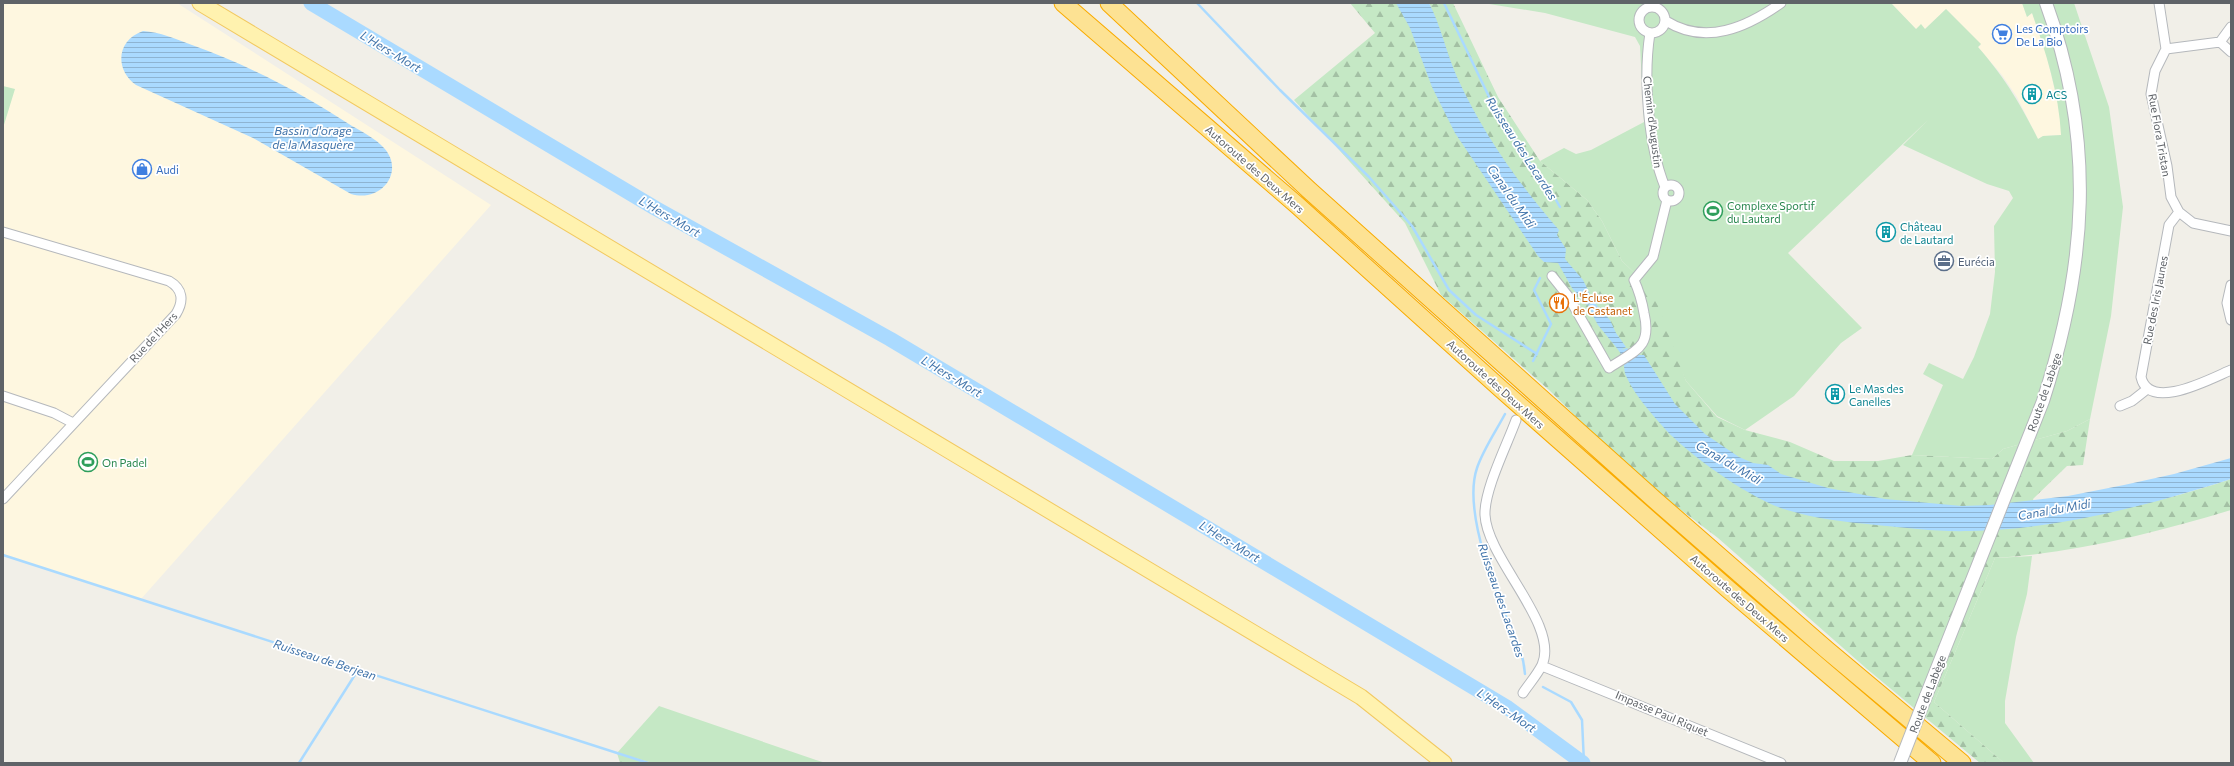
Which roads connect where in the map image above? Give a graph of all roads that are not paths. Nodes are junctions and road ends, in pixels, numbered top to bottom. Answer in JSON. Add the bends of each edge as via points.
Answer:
{"nodes":[{"id":1,"x":200,"y":3,"type":"edge"},
{"id":2,"x":1063,"y":3,"type":"edge"},
{"id":3,"x":1109,"y":3,"type":"edge"},
{"id":4,"x":1781,"y":3,"type":"edge"},
{"id":5,"x":2046,"y":3,"type":"edge"},
{"id":6,"x":2159,"y":3,"type":"edge"},
{"id":7,"x":1657,"y":5,"type":"edge"},
{"id":8,"x":1666,"y":21,"type":"junction"},
{"id":9,"x":2231,"y":27,"type":"edge"},
{"id":10,"x":1650,"y":33,"type":"junction"},
{"id":11,"x":2220,"y":42,"type":"junction"},
{"id":12,"x":2166,"y":49,"type":"junction"},
{"id":13,"x":2231,"y":52,"type":"edge"},
{"id":14,"x":1665,"y":187,"type":"junction"},
{"id":15,"x":1667,"y":200,"type":"junction"},
{"id":16,"x":2179,"y":212,"type":"junction"},
{"id":17,"x":2231,"y":231,"type":"edge"},
{"id":18,"x":3,"y":232,"type":"edge"},
{"id":19,"x":1552,"y":276,"type":"dead end"},
{"id":20,"x":2231,"y":285,"type":"edge"},
{"id":21,"x":2231,"y":320,"type":"edge"},
{"id":22,"x":2231,"y":370,"type":"edge"},
{"id":23,"x":2146,"y":390,"type":"junction"},
{"id":24,"x":3,"y":396,"type":"edge"},
{"id":25,"x":2120,"y":406,"type":"dead end"},
{"id":26,"x":1516,"y":420,"type":"dead end"},
{"id":27,"x":73,"y":423,"type":"junction"},
{"id":28,"x":3,"y":499,"type":"edge"},
{"id":29,"x":1542,"y":666,"type":"junction"},
{"id":30,"x":1522,"y":693,"type":"dead end"},
{"id":31,"x":1444,"y":763,"type":"edge"},
{"id":32,"x":1781,"y":763,"type":"edge"},
{"id":33,"x":1900,"y":763,"type":"edge"},
{"id":34,"x":1932,"y":763,"type":"edge"},
{"id":35,"x":1962,"y":763,"type":"edge"}],
"edges":[{"from":1,"to":31,"type":"main road","via":[[1361,697]]},
{"from":2,"to":34,"type":"highway","name":"Autoroute des Deux Mers","via":[[1297,205],[1506,394],[1728,589]]},
{"from":3,"to":35,"type":"highway","name":"Autoroute des Deux Mers","via":[[1309,190],[1655,500],[1827,650]]},
{"from":4,"to":8,"type":"street","via":[[1758,20],[1730,30],[1693,32],[1678,29]]},
{"from":5,"to":33,"type":"street","name":"Route de Labège","bridge":true,"via":[[2063,58],[2077,132],[2080,178],[2077,254],[2070,304],[2043,401]]},
{"from":6,"to":12,"type":"street"},
{"from":7,"to":8,"type":"street","via":[[1665,15]]},
{"from":7,"to":10,"type":"street","via":[[1646,8],[1639,16],[1641,27]]},
{"from":8,"to":10,"type":"street","via":[[1660,31]]},
{"from":9,"to":11,"type":"street"},
{"from":10,"to":14,"type":"street","name":"Chemin d'Augustin","via":[[1646,62],[1648,100],[1655,149]]},
{"from":11,"to":12,"type":"street"},
{"from":11,"to":13,"type":"street"},
{"from":12,"to":16,"type":"street","name":"Rue Flora Tristan","via":[[2155,71],[2151,94],[2171,197]]},
{"from":14,"to":15,"type":"street","via":[[1662,194]]},
{"from":14,"to":15,"type":"street","via":[[1671,184],[1678,190],[1679,195],[1676,199]]},
{"from":15,"to":19,"type":"street","via":[[1653,257],[1634,280],[1648,330],[1645,341],[1609,368],[1568,296]]},
{"from":16,"to":17,"type":"street","name":"Rue Flora Tristan","via":[[2193,223]]},
{"from":16,"to":23,"type":"street","name":"Rue des Iris Jaunes","via":[[2169,225],[2157,287],[2141,377]]},
{"from":18,"to":27,"type":"street","name":"Rue de l'Hers","via":[[169,281],[179,290],[182,300],[176,314]]},
{"from":20,"to":21,"type":"street","via":[[2227,303]]},
{"from":22,"to":23,"type":"street","via":[[2179,391],[2153,393]]},
{"from":23,"to":25,"type":"street","via":[[2132,401]]},
{"from":24,"to":27,"type":"street","via":[[54,413]]},
{"from":26,"to":29,"type":"street","via":[[1491,484],[1485,503],[1485,514],[1489,536],[1539,626],[1543,648]]},
{"from":27,"to":28,"type":"street","name":"Rue de l'Hers"},
{"from":29,"to":30,"type":"street"},
{"from":29,"to":32,"type":"street","name":"Impasse Paul Riquet"}]}
